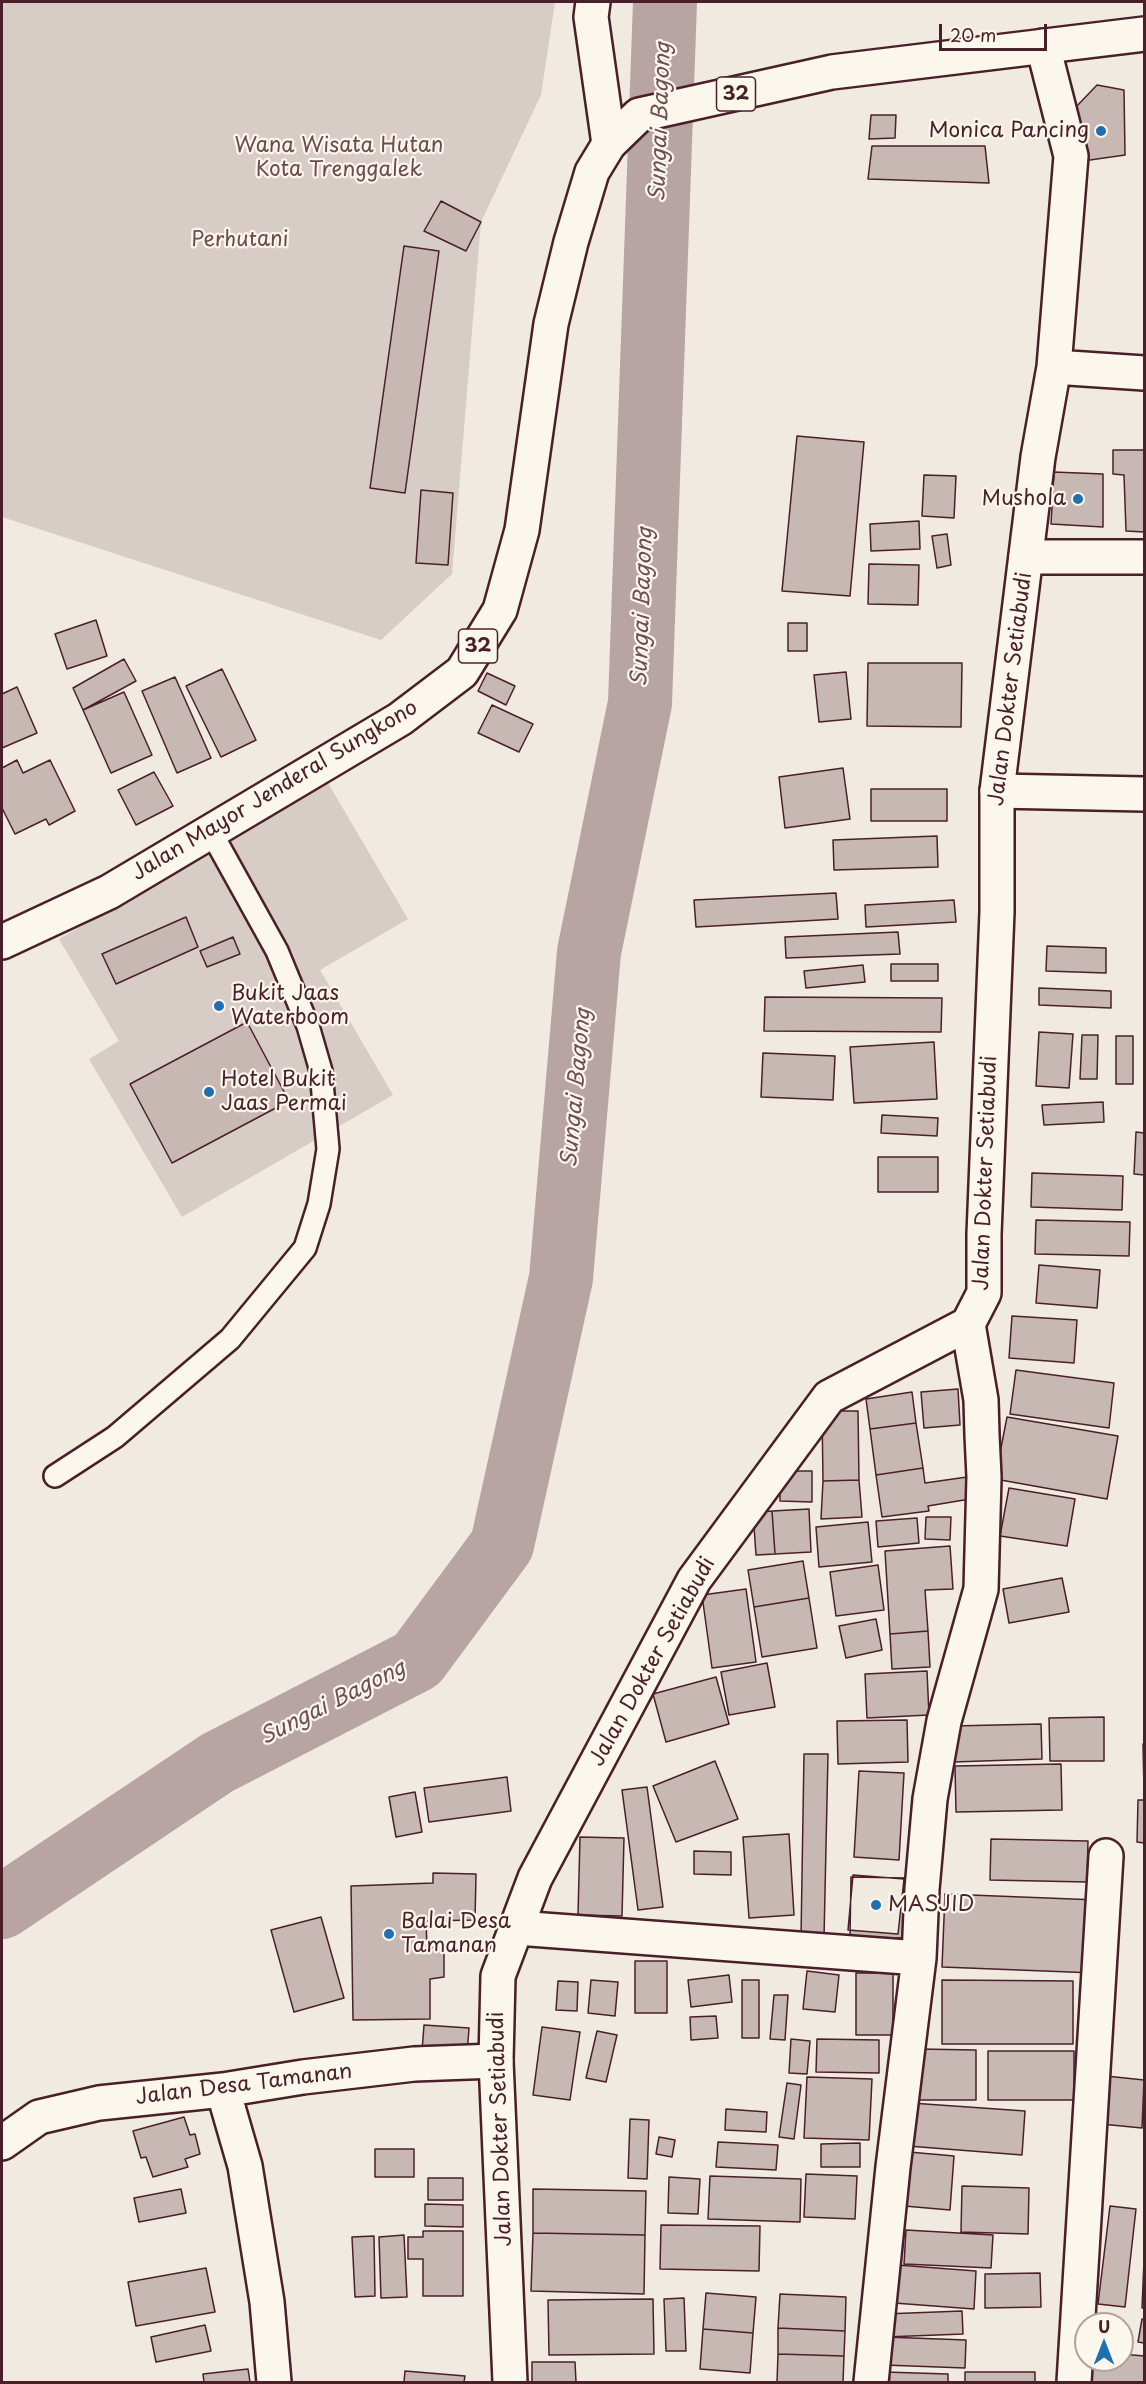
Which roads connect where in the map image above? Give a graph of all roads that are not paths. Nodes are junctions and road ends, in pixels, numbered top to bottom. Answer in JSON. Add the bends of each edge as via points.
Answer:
{"nodes":[{"id":1,"x":593,"y":2,"type":"edge"},
{"id":2,"x":1144,"y":34,"type":"edge"},
{"id":3,"x":1043,"y":46,"type":"junction"},
{"id":4,"x":609,"y":144,"type":"junction"},
{"id":5,"x":1054,"y":367,"type":"junction"},
{"id":6,"x":1144,"y":373,"type":"edge"},
{"id":7,"x":1026,"y":557,"type":"junction"},
{"id":8,"x":1144,"y":557,"type":"edge"},
{"id":9,"x":997,"y":790,"type":"junction"},
{"id":10,"x":1144,"y":794,"type":"edge"},
{"id":11,"x":211,"y":832,"type":"junction"},
{"id":12,"x":2,"y":942,"type":"edge"},
{"id":13,"x":968,"y":1324,"type":"junction"},
{"id":14,"x":55,"y":1476,"type":"dead end"},
{"id":15,"x":1106,"y":1856,"type":"dead end"},
{"id":16,"x":517,"y":1928,"type":"junction"},
{"id":17,"x":919,"y":1958,"type":"junction"},
{"id":18,"x":496,"y":2061,"type":"junction"},
{"id":19,"x":223,"y":2090,"type":"junction"},
{"id":20,"x":2,"y":2143,"type":"edge"},
{"id":21,"x":274,"y":2382,"type":"edge"},
{"id":22,"x":510,"y":2382,"type":"edge"},
{"id":23,"x":871,"y":2382,"type":"edge"},
{"id":24,"x":1074,"y":2382,"type":"edge"}],
"edges":[{"from":1,"to":4,"type":"main road","via":[[591,17]]},
{"from":2,"to":3,"type":"main road","number":"32"},
{"from":3,"to":4,"type":"main road","name":"Jalan Mayor Jenderal Sungkono","number":"32","via":[[832,72],[639,115]]},
{"from":3,"to":5,"type":"main road","name":"Jalan Dokter Setiabudi","via":[[1071,156]]},
{"from":4,"to":11,"type":"main road","name":"Jalan Mayor Jenderal Sungkono","number":"32","via":[[592,172],[551,324],[522,530],[500,610],[462,672],[400,719]]},
{"from":5,"to":6,"type":"main road"},
{"from":5,"to":7,"type":"main road","name":"Jalan Dokter Setiabudi"},
{"from":7,"to":8,"type":"main road"},
{"from":7,"to":9,"type":"main road","name":"Jalan Dokter Setiabudi"},
{"from":9,"to":10,"type":"main road"},
{"from":9,"to":13,"type":"main road","name":"Jalan Dokter Setiabudi","via":[[997,912],[984,1293]]},
{"from":11,"to":12,"type":"main road","name":"Jalan Mayor Jenderal Sungkono","number":"32","via":[[109,892]]},
{"from":11,"to":14,"type":"lane","via":[[277,951],[308,1026],[321,1071],[328,1149],[320,1204],[305,1248],[230,1339],[115,1437]]},
{"from":13,"to":16,"type":"main road","name":"Jalan Dokter Setiabudi","via":[[830,1397],[822,1407],[694,1580],[535,1878]]},
{"from":13,"to":17,"type":"main road","via":[[981,1400],[981,1589],[944,1721],[930,1799]]},
{"from":15,"to":24,"type":"main road"},
{"from":16,"to":17,"type":"main road"},
{"from":16,"to":18,"type":"main road","name":"Jalan Dokter Setiabudi","via":[[498,1976]]},
{"from":17,"to":23,"type":"main road","via":[[892,2167]]},
{"from":18,"to":19,"type":"main road","name":"Jalan Desa Tamanan","via":[[414,2064]]},
{"from":18,"to":22,"type":"main road","name":"Jalan Dokter Setiabudi"},
{"from":19,"to":20,"type":"main road","name":"Jalan Desa Tamanan","via":[[99,2103],[39,2117]]},
{"from":19,"to":21,"type":"main road","via":[[244,2166],[267,2302]]}]}
